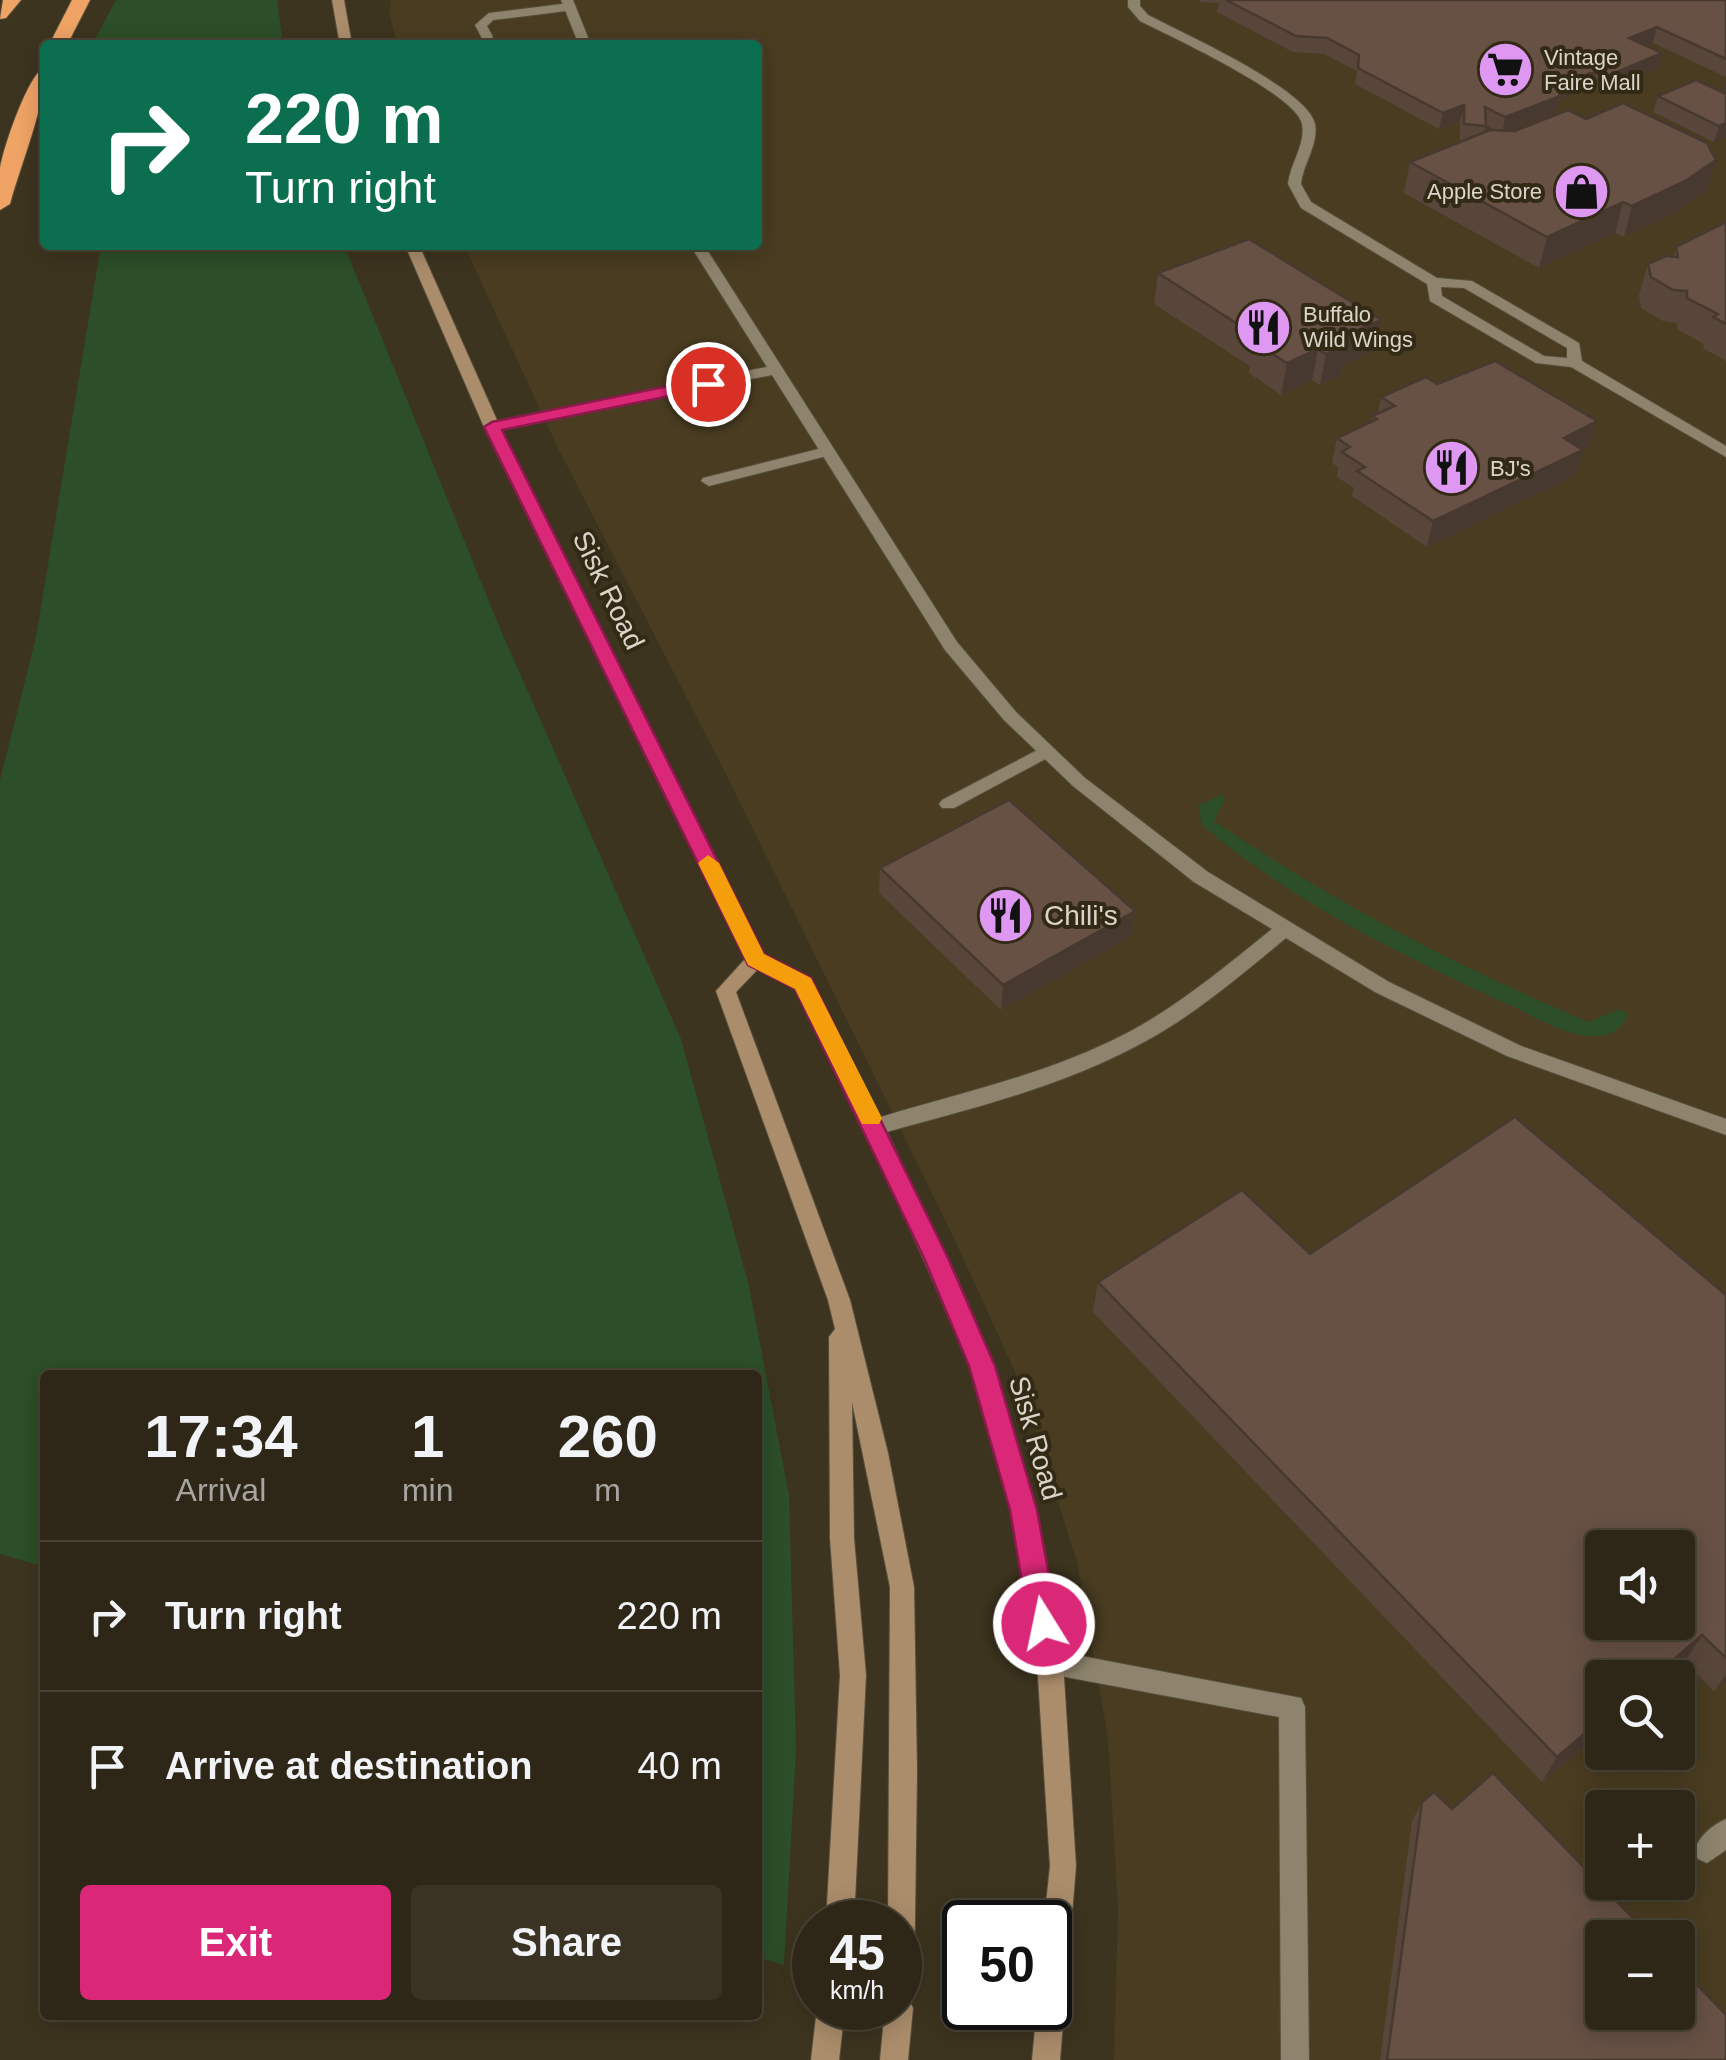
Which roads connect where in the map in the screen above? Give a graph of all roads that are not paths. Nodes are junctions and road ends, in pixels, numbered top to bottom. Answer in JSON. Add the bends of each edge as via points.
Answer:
{"nodes":[{"id":1,"x":12,"y":0,"type":"edge"},
{"id":2,"x":81,"y":0,"type":"edge"},
{"id":3,"x":338,"y":0,"type":"edge"},
{"id":4,"x":1134,"y":0,"type":"edge"},
{"id":5,"x":568,"y":4,"type":"edge"},
{"id":6,"x":0,"y":14,"type":"edge"},
{"id":7,"x":487,"y":37,"type":"dead end"},
{"id":8,"x":61,"y":40,"type":"edge"},
{"id":9,"x":345,"y":40,"type":"edge"},
{"id":10,"x":583,"y":40,"type":"edge"},
{"id":11,"x":40,"y":86,"type":"edge"},
{"id":12,"x":0,"y":204,"type":"edge"},
{"id":13,"x":414,"y":250,"type":"edge"},
{"id":14,"x":700,"y":250,"type":"edge"},
{"id":15,"x":1434,"y":282,"type":"junction"},
{"id":16,"x":1575,"y":363,"type":"junction"},
{"id":17,"x":774,"y":370,"type":"junction"},
{"id":18,"x":492,"y":427,"type":"junction"},
{"id":19,"x":826,"y":452,"type":"junction"},
{"id":20,"x":1726,"y":452,"type":"edge"},
{"id":21,"x":709,"y":481,"type":"dead end"},
{"id":22,"x":1045,"y":752,"type":"junction"},
{"id":23,"x":948,"y":804,"type":"dead end"},
{"id":24,"x":1284,"y":930,"type":"junction"},
{"id":25,"x":756,"y":959,"type":"junction"},
{"id":26,"x":875,"y":1127,"type":"junction"},
{"id":27,"x":1726,"y":1128,"type":"edge"},
{"id":28,"x":839,"y":1300,"type":"junction"},
{"id":29,"x":1050,"y":1662,"type":"junction"},
{"id":30,"x":841,"y":1900,"type":"edge"},
{"id":31,"x":902,"y":1900,"type":"edge"},
{"id":32,"x":828,"y":2030,"type":"edge"},
{"id":33,"x":897,"y":2030,"type":"edge"},
{"id":34,"x":825,"y":2060,"type":"edge"},
{"id":35,"x":894,"y":2060,"type":"edge"},
{"id":36,"x":1046,"y":2060,"type":"edge"},
{"id":37,"x":1295,"y":2060,"type":"edge"}],
"edges":[{"from":1,"to":6,"type":"highway"},
{"from":2,"to":8,"type":"highway"},
{"from":3,"to":9,"type":"main road"},
{"from":4,"to":15,"type":"street","via":[[1144,18],[1296,102],[1310,130],[1293,180],[1298,198]]},
{"from":5,"to":7,"type":"street","via":[[499,14],[482,25]]},
{"from":5,"to":10,"type":"street"},
{"from":11,"to":12,"type":"highway"},
{"from":13,"to":18,"type":"main road","name":"Sisk Road"},
{"from":14,"to":17,"type":"street"},
{"from":15,"to":16,"type":"street","via":[[1436,298],[1541,360]]},
{"from":15,"to":16,"type":"street","via":[[1467,284],[1574,346]]},
{"from":16,"to":20,"type":"street"},
{"from":17,"to":18,"type":"street"},
{"from":17,"to":19,"type":"street"},
{"from":18,"to":25,"type":"main road","name":"Sisk Road"},
{"from":19,"to":21,"type":"street"},
{"from":19,"to":22,"type":"street","via":[[950,646]]},
{"from":22,"to":23,"type":"street"},
{"from":22,"to":24,"type":"street","via":[[1127,822]]},
{"from":24,"to":26,"type":"street","via":[[1176,1013],[1094,1058]]},
{"from":24,"to":27,"type":"street","via":[[1514,1051]]},
{"from":25,"to":26,"type":"main road","name":"Sisk Road","via":[[803,984]]},
{"from":25,"to":28,"type":"main road","via":[[726,991]]},
{"from":26,"to":29,"type":"main road","name":"Sisk Road","via":[[982,1366],[1024,1510]]},
{"from":28,"to":30,"type":"main road","via":[[842,1538],[853,1675]]},
{"from":28,"to":31,"type":"main road","via":[[902,1587]]},
{"from":29,"to":36,"type":"main road","name":"Sisk Road","via":[[1063,1866]]},
{"from":29,"to":37,"type":"street","via":[[1292,1707]]},
{"from":32,"to":34,"type":"main road"},
{"from":33,"to":35,"type":"main road"}]}
